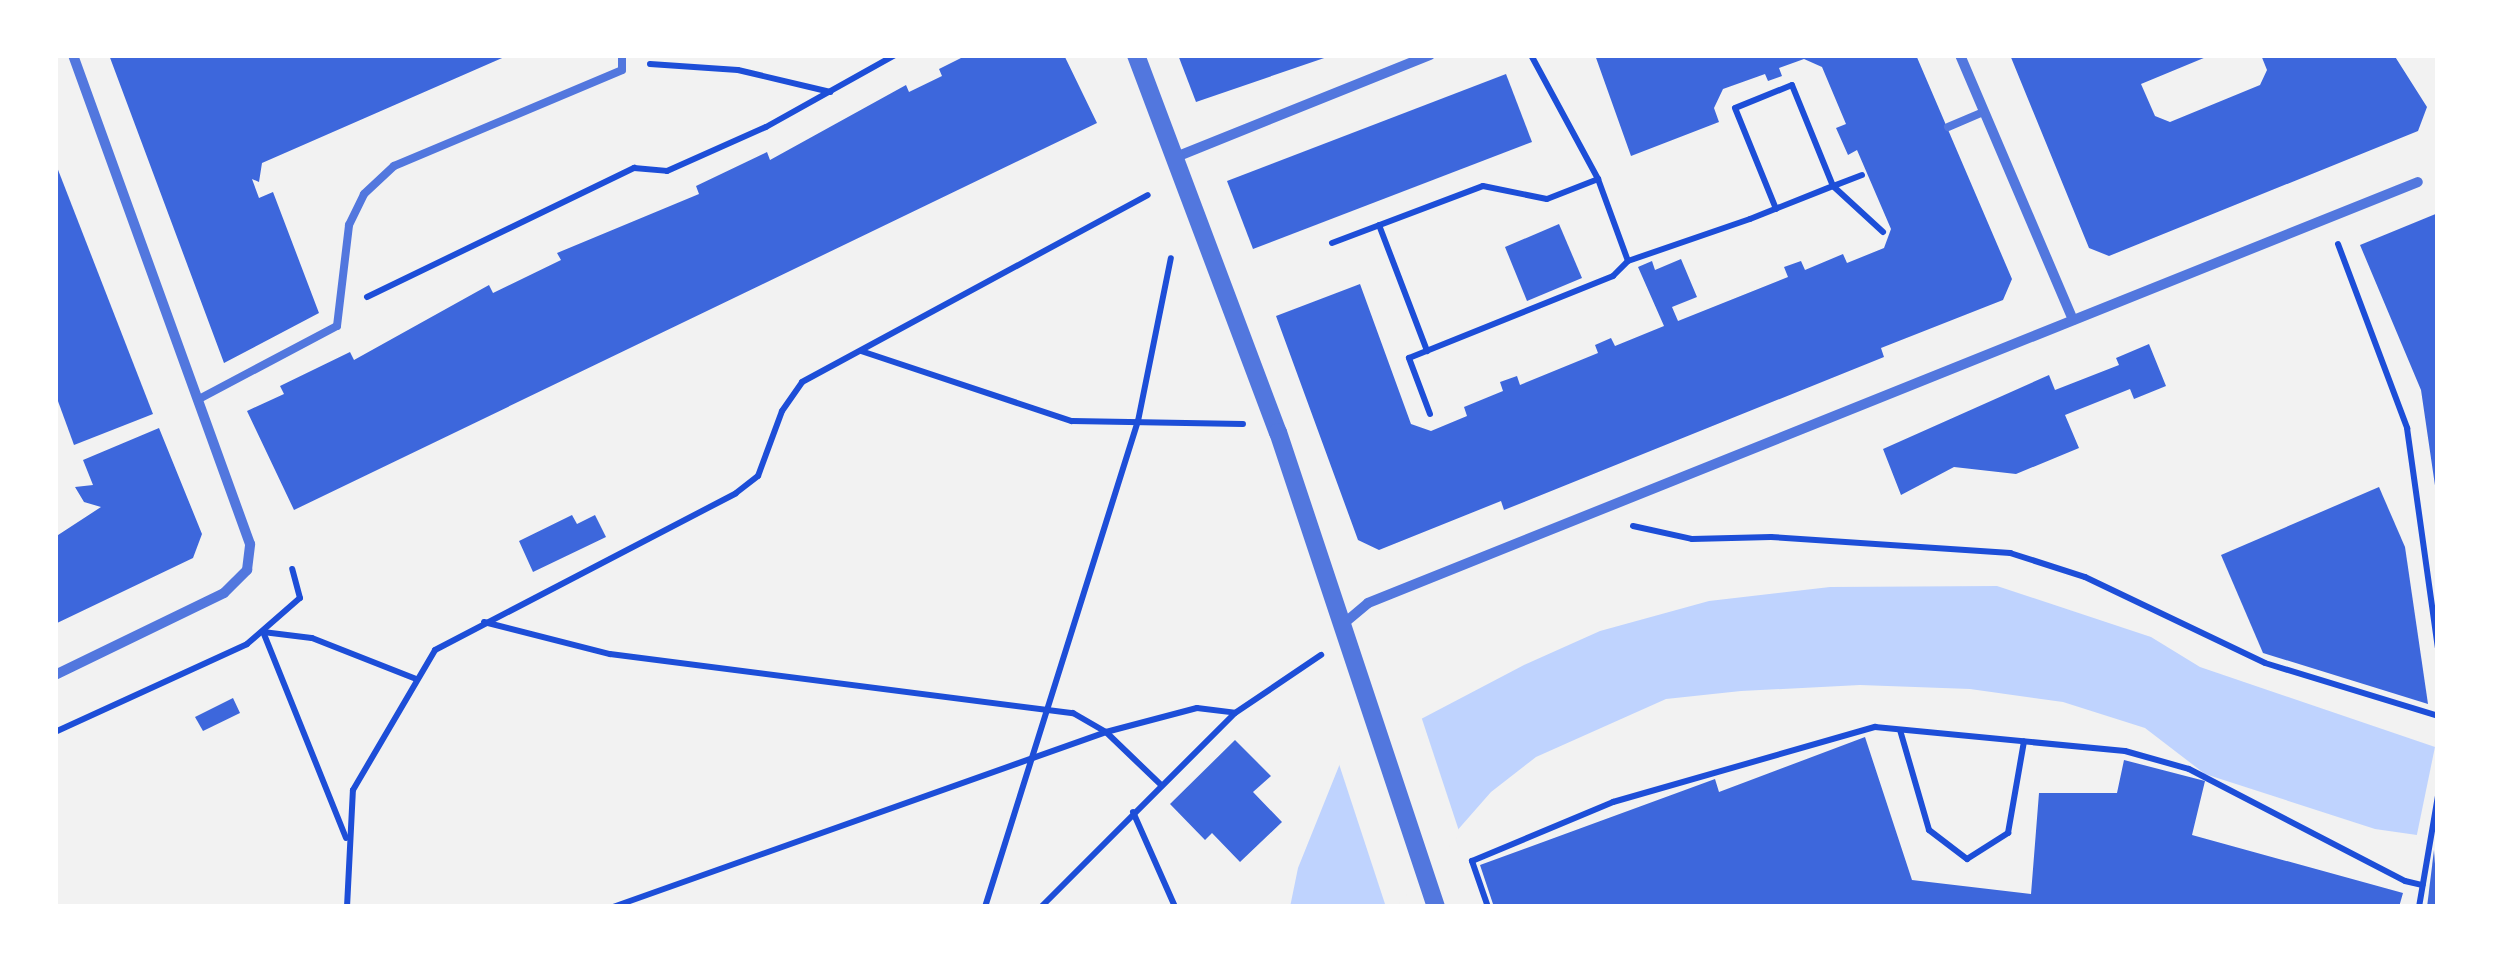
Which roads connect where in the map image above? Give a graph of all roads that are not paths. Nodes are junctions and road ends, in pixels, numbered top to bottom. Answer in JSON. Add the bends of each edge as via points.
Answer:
{"nodes":[{"id":1,"x":73,"y":55,"type":"edge"},
{"id":2,"x":622,"y":55,"type":"edge"},
{"id":3,"x":1136,"y":55,"type":"edge"},
{"id":4,"x":1430,"y":55,"type":"edge"},
{"id":5,"x":1960,"y":55,"type":"edge"},
{"id":6,"x":1983,"y":112,"type":"junction"},
{"id":7,"x":1948,"y":127,"type":"dead end"},
{"id":8,"x":1176,"y":156,"type":"junction"},
{"id":9,"x":2418,"y":182,"type":"dead end"},
{"id":10,"x":2073,"y":320,"type":"junction"},
{"id":11,"x":199,"y":399,"type":"junction"},
{"id":12,"x":1345,"y":634,"type":"junction"},
{"id":13,"x":55,"y":674,"type":"edge"},
{"id":14,"x":1436,"y":907,"type":"edge"}],
"edges":[{"from":1,"to":11,"type":"street"},
{"from":2,"to":11,"type":"lane","via":[[622,70],[394,166],[364,194],[349,225],[336,326]]},
{"from":3,"to":8,"type":"street"},
{"from":4,"to":8,"type":"street"},
{"from":5,"to":6,"type":"street"},
{"from":6,"to":7,"type":"lane"},
{"from":6,"to":10,"type":"street"},
{"from":8,"to":12,"type":"street"},
{"from":9,"to":10,"type":"street"},
{"from":10,"to":12,"type":"street","via":[[1368,603]]},
{"from":11,"to":13,"type":"street","via":[[250,544],[246,570],[224,593]]},
{"from":12,"to":14,"type":"street"}]}
